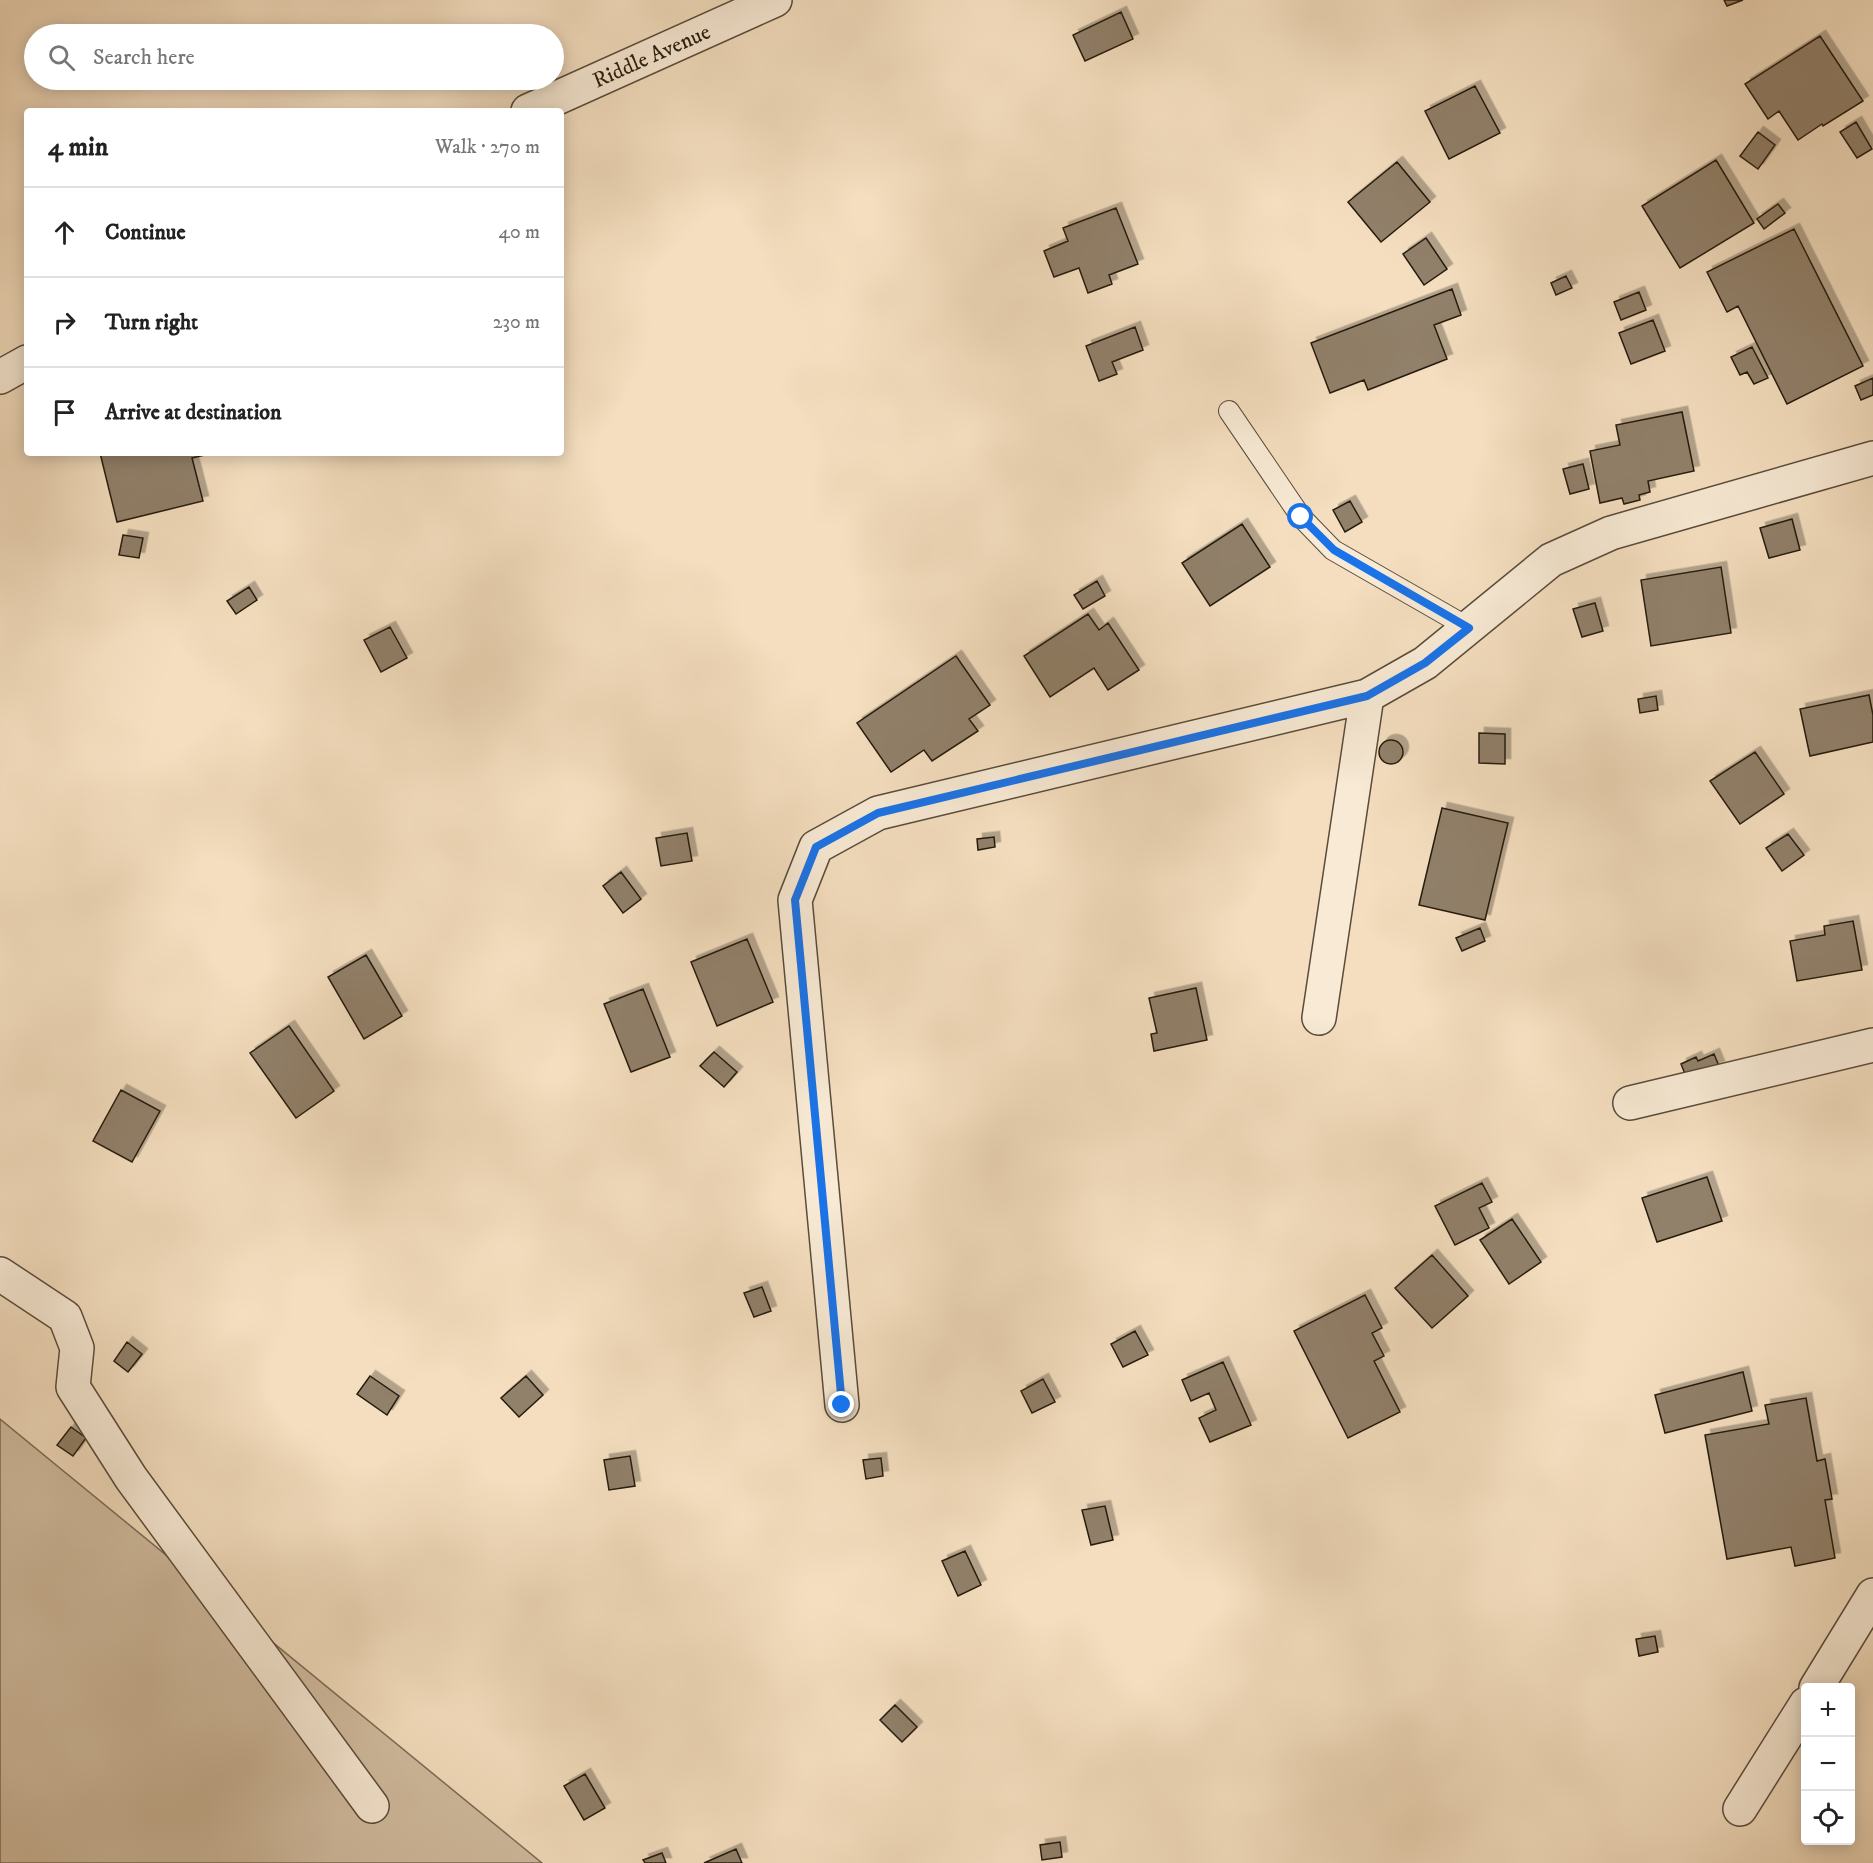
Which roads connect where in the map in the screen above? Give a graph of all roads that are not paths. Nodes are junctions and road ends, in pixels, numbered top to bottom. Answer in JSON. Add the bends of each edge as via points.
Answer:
{"nodes":[{"id":1,"x":775,"y":0,"type":"edge"},
{"id":2,"x":535,"y":108,"type":"edge"},
{"id":3,"x":24,"y":364,"type":"edge"},
{"id":4,"x":0,"y":377,"type":"edge"},
{"id":5,"x":1229,"y":411,"type":"dead end"},
{"id":6,"x":1873,"y":458,"type":"edge"},
{"id":7,"x":1469,"y":628,"type":"junction"},
{"id":8,"x":1367,"y":696,"type":"junction"},
{"id":9,"x":1319,"y":1018,"type":"dead end"},
{"id":10,"x":1873,"y":1045,"type":"edge"},
{"id":11,"x":1630,"y":1103,"type":"dead end"},
{"id":12,"x":0,"y":1274,"type":"edge"},
{"id":13,"x":842,"y":1405,"type":"dead end"},
{"id":14,"x":1873,"y":1595,"type":"edge"},
{"id":15,"x":1819,"y":1683,"type":"edge"},
{"id":16,"x":1801,"y":1712,"type":"edge"},
{"id":17,"x":372,"y":1806,"type":"dead end"},
{"id":18,"x":1740,"y":1809,"type":"dead end"}],
"edges":[{"from":1,"to":2,"type":"street","name":"Riddle Avenue"},
{"from":3,"to":4,"type":"street"},
{"from":5,"to":7,"type":"lane","via":[[1301,517],[1334,550]]},
{"from":6,"to":7,"type":"street","via":[[1611,533],[1551,560]]},
{"from":7,"to":8,"type":"street","via":[[1425,663]]},
{"from":8,"to":9,"type":"street"},
{"from":8,"to":13,"type":"street","via":[[878,813],[816,847],[795,900]]},
{"from":10,"to":11,"type":"street"},
{"from":12,"to":17,"type":"street","via":[[65,1317],[77,1348],[73,1387],[131,1478]]},
{"from":14,"to":15,"type":"street"},
{"from":16,"to":18,"type":"street"}]}
